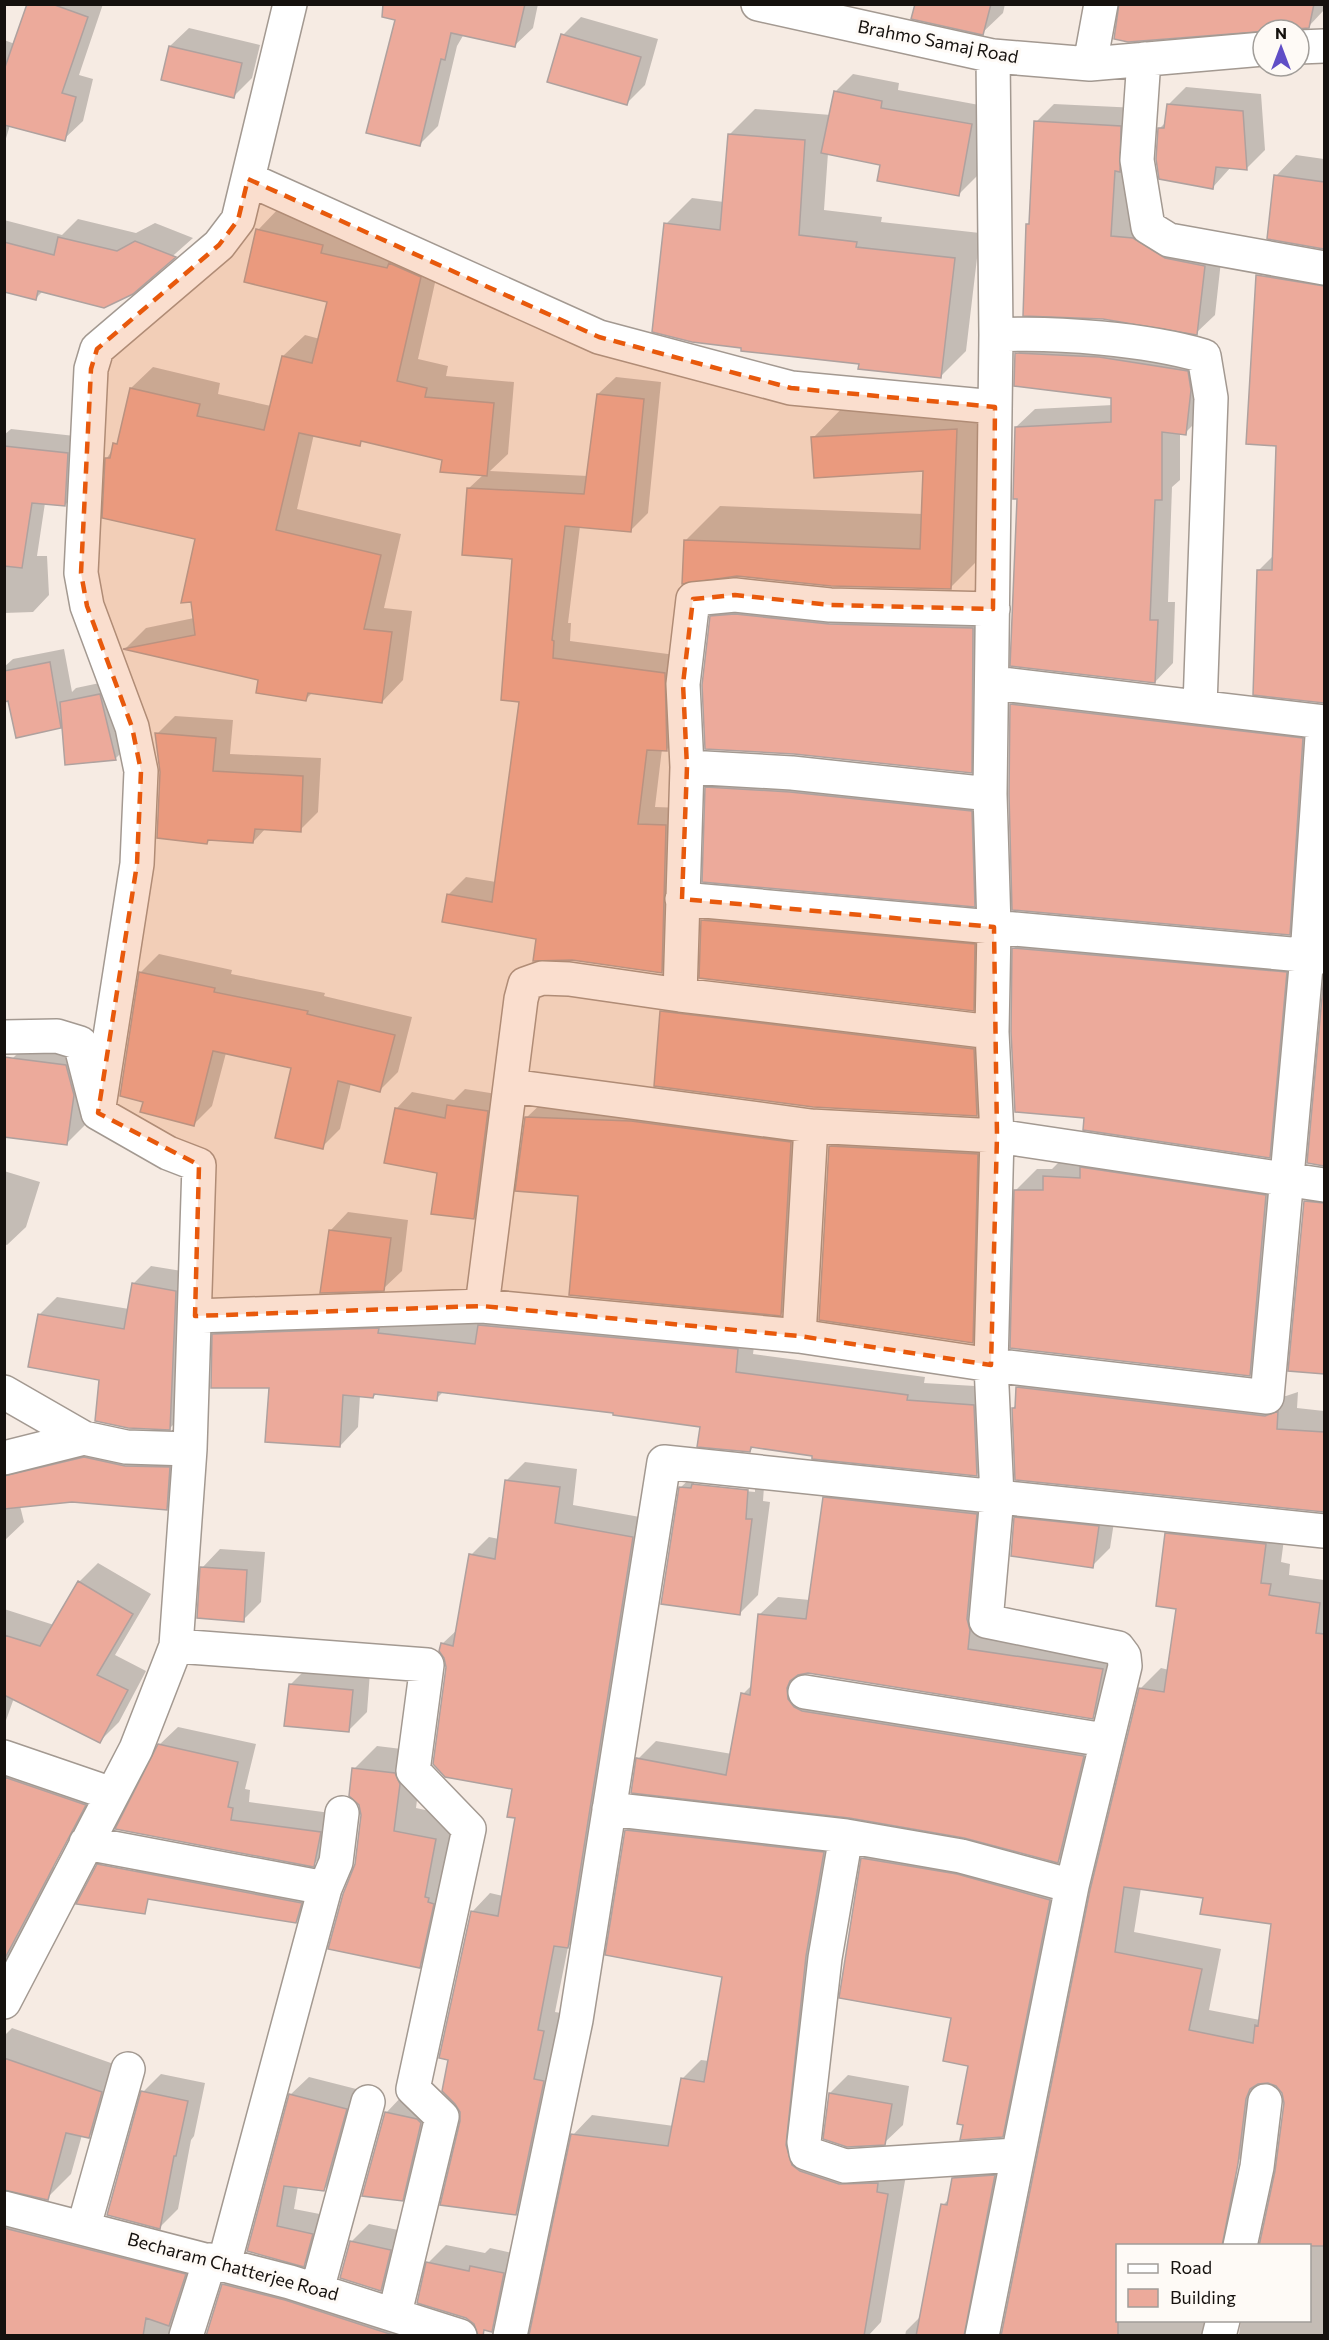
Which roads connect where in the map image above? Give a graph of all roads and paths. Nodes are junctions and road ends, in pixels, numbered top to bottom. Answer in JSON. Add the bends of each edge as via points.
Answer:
{"nodes":[{"id":1,"x":290,"y":4,"type":"edge"},
{"id":2,"x":758,"y":4,"type":"edge"},
{"id":3,"x":1101,"y":4,"type":"edge"},
{"id":4,"x":1251,"y":50,"type":"edge"},
{"id":5,"x":993,"y":56,"type":"junction"},
{"id":6,"x":1144,"y":59,"type":"junction"},
{"id":7,"x":1090,"y":64,"type":"junction"},
{"id":8,"x":248,"y":179,"type":"junction"},
{"id":9,"x":1324,"y":268,"type":"edge"},
{"id":10,"x":996,"y":335,"type":"junction"},
{"id":11,"x":996,"y":407,"type":"junction"},
{"id":12,"x":993,"y":609,"type":"junction"},
{"id":13,"x":994,"y":682,"type":"junction"},
{"id":14,"x":1200,"y":706,"type":"junction"},
{"id":15,"x":1324,"y":722,"type":"edge"},
{"id":16,"x":687,"y":767,"type":"junction"},
{"id":17,"x":990,"y":794,"type":"junction"},
{"id":18,"x":682,"y":899,"type":"junction"},
{"id":19,"x":994,"y":927,"type":"junction"},
{"id":20,"x":1316,"y":956,"type":"edge"},
{"id":21,"x":680,"y":995,"type":"junction"},
{"id":22,"x":992,"y":1032,"type":"junction"},
{"id":23,"x":4,"y":1037,"type":"edge"},
{"id":24,"x":511,"y":1086,"type":"junction"},
{"id":25,"x":98,"y":1113,"type":"junction"},
{"id":26,"x":811,"y":1126,"type":"junction"},
{"id":27,"x":997,"y":1136,"type":"junction"},
{"id":28,"x":1287,"y":1178,"type":"junction"},
{"id":29,"x":1324,"y":1185,"type":"edge"},
{"id":30,"x":482,"y":1306,"type":"junction"},
{"id":31,"x":195,"y":1316,"type":"junction"},
{"id":32,"x":799,"y":1336,"type":"junction"},
{"id":33,"x":991,"y":1365,"type":"junction"},
{"id":34,"x":4,"y":1392,"type":"edge"},
{"id":35,"x":84,"y":1438,"type":"junction"},
{"id":36,"x":190,"y":1449,"type":"junction"},
{"id":37,"x":4,"y":1458,"type":"edge"},
{"id":38,"x":997,"y":1497,"type":"junction"},
{"id":39,"x":1324,"y":1531,"type":"edge"},
{"id":40,"x":176,"y":1646,"type":"junction"},
{"id":41,"x":805,"y":1692,"type":"dead end"},
{"id":42,"x":1105,"y":1740,"type":"junction"},
{"id":43,"x":4,"y":1757,"type":"edge"},
{"id":44,"x":112,"y":1794,"type":"junction"},
{"id":45,"x":609,"y":1809,"type":"junction"},
{"id":46,"x":342,"y":1813,"type":"dead end"},
{"id":47,"x":846,"y":1836,"type":"junction"},
{"id":48,"x":86,"y":1843,"type":"junction"},
{"id":49,"x":1072,"y":1886,"type":"junction"},
{"id":50,"x":325,"y":1888,"type":"junction"},
{"id":51,"x":4,"y":2002,"type":"edge"},
{"id":52,"x":128,"y":2068,"type":"dead end"},
{"id":53,"x":1265,"y":2101,"type":"dead end"},
{"id":54,"x":368,"y":2102,"type":"dead end"},
{"id":55,"x":1016,"y":2155,"type":"junction"},
{"id":56,"x":4,"y":2208,"type":"edge"},
{"id":57,"x":84,"y":2226,"type":"junction"},
{"id":58,"x":1240,"y":2244,"type":"edge"},
{"id":59,"x":217,"y":2262,"type":"junction"},
{"id":60,"x":317,"y":2290,"type":"junction"},
{"id":61,"x":395,"y":2313,"type":"junction"},
{"id":62,"x":441,"y":2333,"type":"edge"},
{"id":63,"x":186,"y":2336,"type":"edge"},
{"id":64,"x":510,"y":2336,"type":"edge"},
{"id":65,"x":982,"y":2336,"type":"edge"}],
"edges":[{"from":1,"to":8,"type":"street"},
{"from":2,"to":5,"type":"street","name":"Brahmo Samaj Road"},
{"from":3,"to":7,"type":"street"},
{"from":4,"to":6,"type":"street","name":"Brahmo Samaj Road"},
{"from":5,"to":7,"type":"street","name":"Brahmo Samaj Road"},
{"from":5,"to":10,"type":"street"},
{"from":6,"to":7,"type":"street","name":"Brahmo Samaj Road"},
{"from":6,"to":9,"type":"street","via":[[1137,160],[1148,226],[1170,240]]},
{"from":8,"to":11,"type":"street","via":[[599,337],[791,388]]},
{"from":8,"to":25,"type":"street","via":[[238,220],[219,245],[98,349],[91,369],[81,573],[87,606],[132,727],[141,771],[137,864]]},
{"from":10,"to":11,"type":"street"},
{"from":10,"to":14,"type":"street","via":[[1036,333],[1177,348],[1204,356],[1211,398]]},
{"from":11,"to":12,"type":"street"},
{"from":12,"to":13,"type":"street"},
{"from":12,"to":16,"type":"street","via":[[830,605],[735,595],[693,599],[683,684]]},
{"from":13,"to":14,"type":"street"},
{"from":13,"to":17,"type":"street"},
{"from":14,"to":15,"type":"street"},
{"from":15,"to":20,"type":"street"},
{"from":16,"to":17,"type":"street","via":[[792,773]]},
{"from":16,"to":18,"type":"street"},
{"from":17,"to":19,"type":"street"},
{"from":18,"to":19,"type":"street"},
{"from":18,"to":21,"type":"street"},
{"from":19,"to":20,"type":"street"},
{"from":19,"to":22,"type":"street"},
{"from":20,"to":28,"type":"street"},
{"from":21,"to":22,"type":"street"},
{"from":21,"to":24,"type":"street","via":[[569,979],[542,978],[525,984]]},
{"from":22,"to":27,"type":"street"},
{"from":23,"to":25,"type":"street","via":[[57,1036],[80,1043]]},
{"from":24,"to":26,"type":"street"},
{"from":24,"to":30,"type":"street"},
{"from":25,"to":31,"type":"street","via":[[168,1153],[199,1165]]},
{"from":26,"to":27,"type":"street"},
{"from":26,"to":32,"type":"street"},
{"from":27,"to":28,"type":"street"},
{"from":27,"to":33,"type":"street"},
{"from":28,"to":29,"type":"street"},
{"from":28,"to":33,"type":"street","via":[[1267,1397]]},
{"from":30,"to":31,"type":"street"},
{"from":30,"to":32,"type":"street"},
{"from":31,"to":36,"type":"street"},
{"from":32,"to":33,"type":"street"},
{"from":33,"to":38,"type":"street"},
{"from":34,"to":35,"type":"street"},
{"from":35,"to":36,"type":"street","via":[[126,1447]]},
{"from":35,"to":37,"type":"street"},
{"from":36,"to":40,"type":"street"},
{"from":38,"to":39,"type":"street"},
{"from":38,"to":42,"type":"street","via":[[986,1621],[1118,1648],[1125,1666]]},
{"from":38,"to":45,"type":"street","via":[[664,1462]]},
{"from":40,"to":44,"type":"street","via":[[136,1749]]},
{"from":40,"to":61,"type":"street","via":[[428,1665],[414,1771],[469,1829],[413,2089],[442,2117]]},
{"from":41,"to":42,"type":"street"},
{"from":42,"to":49,"type":"street"},
{"from":43,"to":44,"type":"street"},
{"from":44,"to":48,"type":"street"},
{"from":45,"to":47,"type":"street"},
{"from":45,"to":64,"type":"street","via":[[576,2020]]},
{"from":46,"to":50,"type":"street","via":[[336,1862]]},
{"from":47,"to":49,"type":"street","via":[[961,1856]]},
{"from":47,"to":55,"type":"street","via":[[825,1958],[806,2152],[845,2166]]},
{"from":48,"to":50,"type":"street"},
{"from":48,"to":51,"type":"street"},
{"from":49,"to":55,"type":"street"},
{"from":50,"to":59,"type":"street"},
{"from":52,"to":57,"type":"street"},
{"from":53,"to":58,"type":"street","via":[[1257,2167]]},
{"from":54,"to":60,"type":"street"},
{"from":55,"to":65,"type":"street"},
{"from":56,"to":57,"type":"street","name":"Becharam Chatterjee Road"},
{"from":57,"to":59,"type":"street","name":"Becharam Chatterjee Road"},
{"from":59,"to":60,"type":"street","name":"Becharam Chatterjee Road"},
{"from":59,"to":63,"type":"street"},
{"from":60,"to":61,"type":"street","name":"Becharam Chatterjee Road"},
{"from":61,"to":62,"type":"street","name":"Becharam Chatterjee Road"}]}
